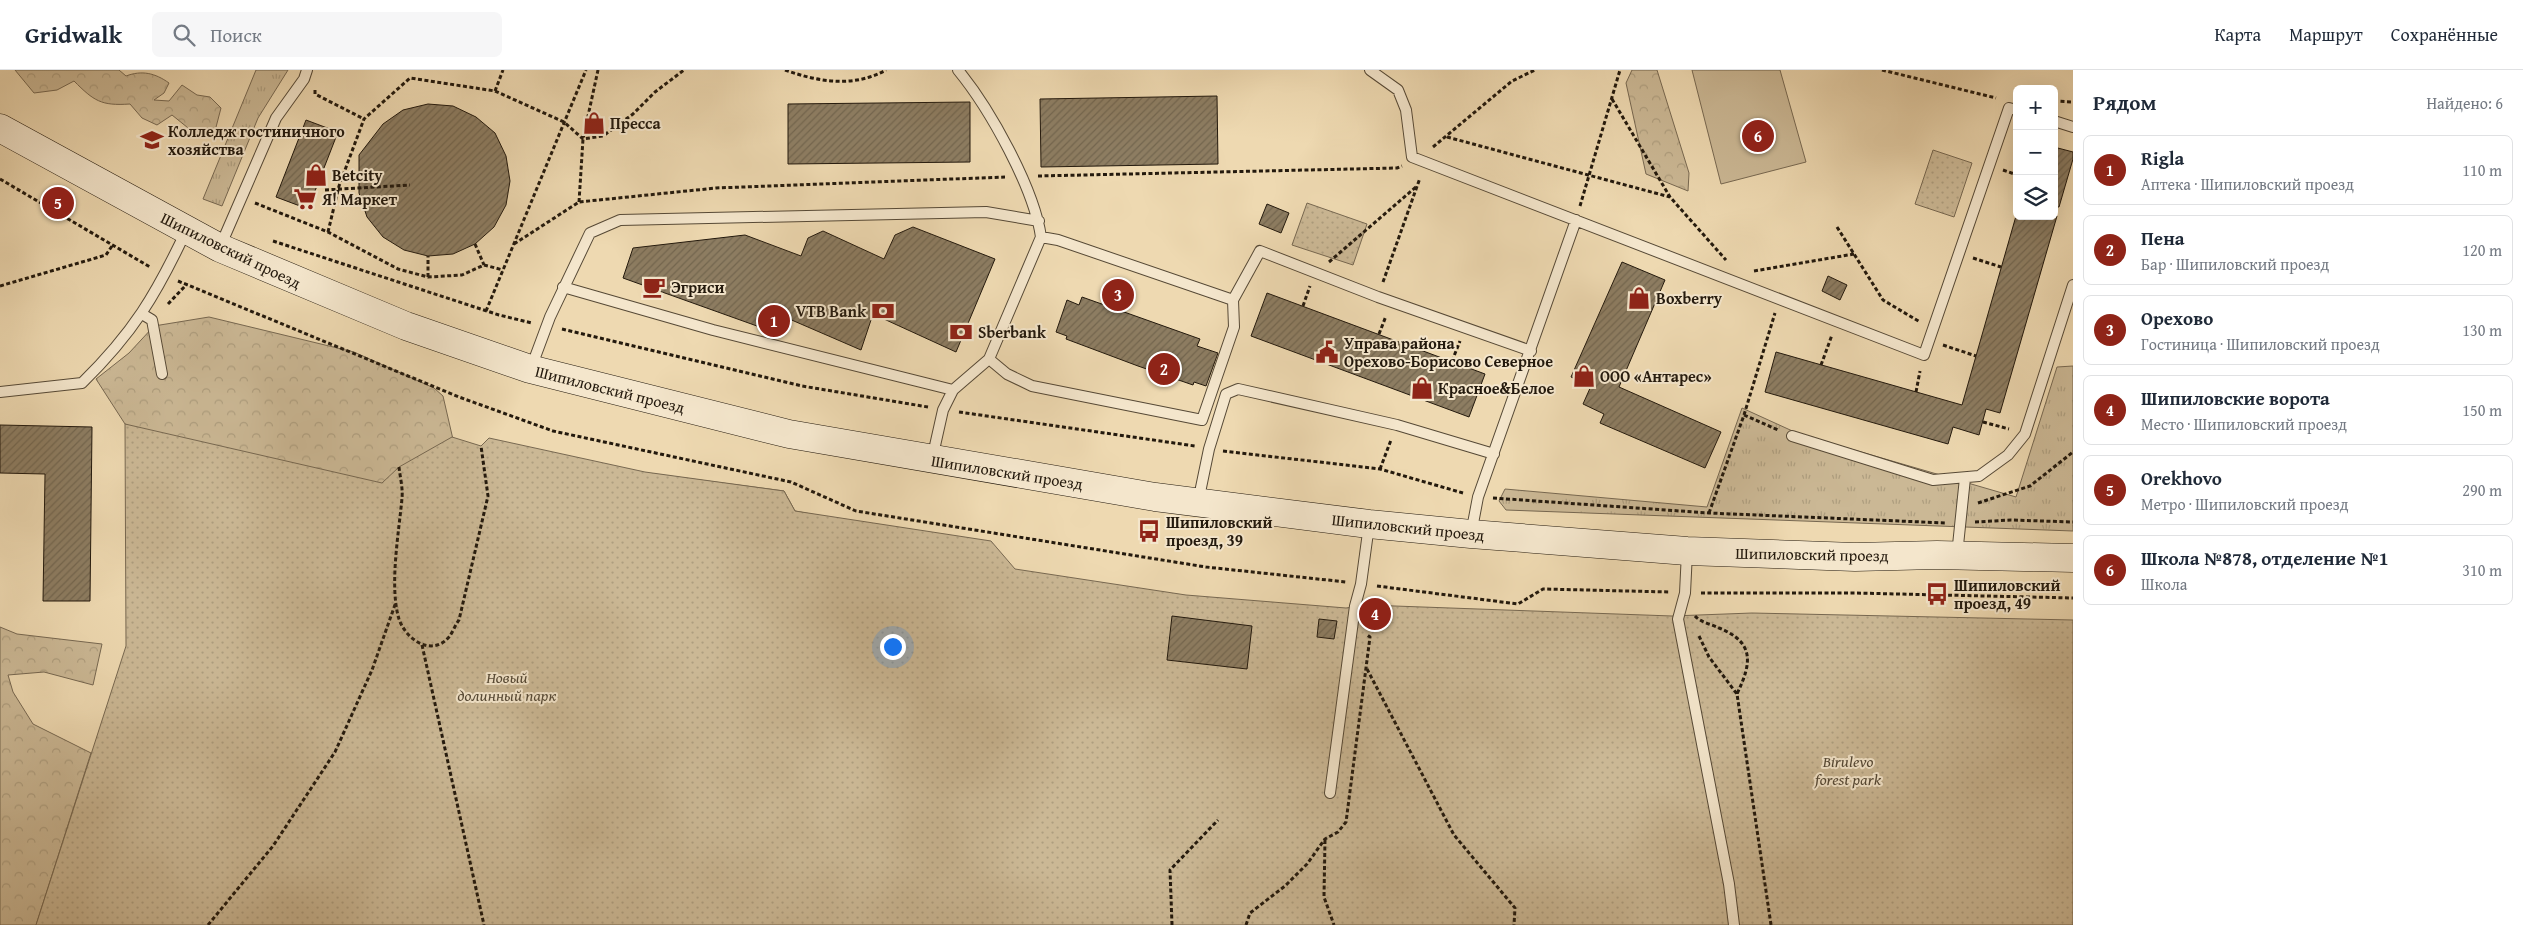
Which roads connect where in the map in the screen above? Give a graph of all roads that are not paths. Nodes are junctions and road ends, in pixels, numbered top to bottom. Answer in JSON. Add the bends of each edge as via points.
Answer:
{"nodes":[{"id":1,"x":307,"y":70,"type":"edge"},
{"id":2,"x":958,"y":70,"type":"edge"},
{"id":3,"x":1370,"y":70,"type":"edge"},
{"id":4,"x":2013,"y":109,"type":"edge"},
{"id":5,"x":2058,"y":122,"type":"edge"},
{"id":6,"x":2073,"y":127,"type":"edge"},
{"id":7,"x":0,"y":128,"type":"edge"},
{"id":8,"x":1576,"y":220,"type":"junction"},
{"id":9,"x":1038,"y":221,"type":"junction"},
{"id":10,"x":186,"y":230,"type":"junction"},
{"id":11,"x":1041,"y":237,"type":"junction"},
{"id":12,"x":220,"y":248,"type":"junction"},
{"id":13,"x":2073,"y":285,"type":"edge"},
{"id":14,"x":562,"y":287,"type":"junction"},
{"id":15,"x":1232,"y":300,"type":"junction"},
{"id":16,"x":142,"y":314,"type":"junction"},
{"id":17,"x":1531,"y":350,"type":"junction"},
{"id":18,"x":989,"y":359,"type":"junction"},
{"id":19,"x":530,"y":369,"type":"junction"},
{"id":20,"x":162,"y":374,"type":"dead end"},
{"id":21,"x":953,"y":390,"type":"junction"},
{"id":22,"x":0,"y":392,"type":"edge"},
{"id":23,"x":1792,"y":436,"type":"road end"},
{"id":24,"x":1494,"y":454,"type":"junction"},
{"id":25,"x":931,"y":460,"type":"junction"},
{"id":26,"x":1964,"y":478,"type":"junction"},
{"id":27,"x":1198,"y":503,"type":"junction"},
{"id":28,"x":1369,"y":524,"type":"junction"},
{"id":29,"x":1471,"y":534,"type":"junction"},
{"id":30,"x":1687,"y":551,"type":"junction"},
{"id":31,"x":1957,"y":556,"type":"junction"},
{"id":32,"x":2073,"y":558,"type":"edge"},
{"id":33,"x":1330,"y":793,"type":"dead end"},
{"id":34,"x":1734,"y":925,"type":"edge"}],
"edges":[{"from":1,"to":12,"type":"lane","via":[[276,118]]},
{"from":2,"to":9,"type":"lane","via":[[1000,134]]},
{"from":3,"to":8,"type":"lane","via":[[1398,90],[1406,110],[1412,157]]},
{"from":4,"to":8,"type":"lane","via":[[2009,108],[1924,355]]},
{"from":5,"to":6,"type":"lane"},
{"from":7,"to":10,"type":"main road","name":"Шипиловский проезд"},
{"from":8,"to":17,"type":"lane"},
{"from":9,"to":11,"type":"lane"},
{"from":9,"to":14,"type":"lane","via":[[986,212],[620,220],[590,233]]},
{"from":10,"to":12,"type":"main road","name":"Шипиловский проезд"},
{"from":10,"to":16,"type":"lane"},
{"from":11,"to":15,"type":"lane"},
{"from":11,"to":18,"type":"lane"},
{"from":12,"to":19,"type":"main road","name":"Шипиловский проезд","via":[[389,319]]},
{"from":13,"to":26,"type":"lane","via":[[2025,434],[2008,455],[1979,476]]},
{"from":14,"to":19,"type":"lane"},
{"from":14,"to":21,"type":"lane","via":[[713,330]]},
{"from":15,"to":17,"type":"lane","via":[[1260,250],[1315,274]]},
{"from":15,"to":18,"type":"lane","via":[[1234,327],[1202,420],[1032,386],[1007,374]]},
{"from":16,"to":20,"type":"lane","via":[[152,320]]},
{"from":16,"to":22,"type":"lane","via":[[82,383]]},
{"from":17,"to":24,"type":"lane"},
{"from":18,"to":21,"type":"lane"},
{"from":19,"to":25,"type":"main road","name":"Шипиловский проезд","via":[[789,434]]},
{"from":21,"to":25,"type":"lane","via":[[943,410]]},
{"from":23,"to":26,"type":"lane","via":[[1933,480]]},
{"from":24,"to":27,"type":"lane","via":[[1397,424],[1238,389],[1226,394],[1209,449]]},
{"from":24,"to":29,"type":"lane","via":[[1478,497]]},
{"from":25,"to":27,"type":"main road","name":"Шипиловский проезд"},
{"from":26,"to":31,"type":"lane"},
{"from":27,"to":28,"type":"main road","name":"Шипиловский проезд"},
{"from":28,"to":29,"type":"main road","name":"Шипиловский проезд"},
{"from":28,"to":33,"type":"lane"},
{"from":29,"to":30,"type":"main road","name":"Шипиловский проезд"},
{"from":30,"to":31,"type":"main road","name":"Шипиловский проезд","via":[[1855,557]]},
{"from":30,"to":34,"type":"lane","via":[[1685,593],[1678,619]]},
{"from":31,"to":32,"type":"main road","name":"Шипиловский проезд"}]}
